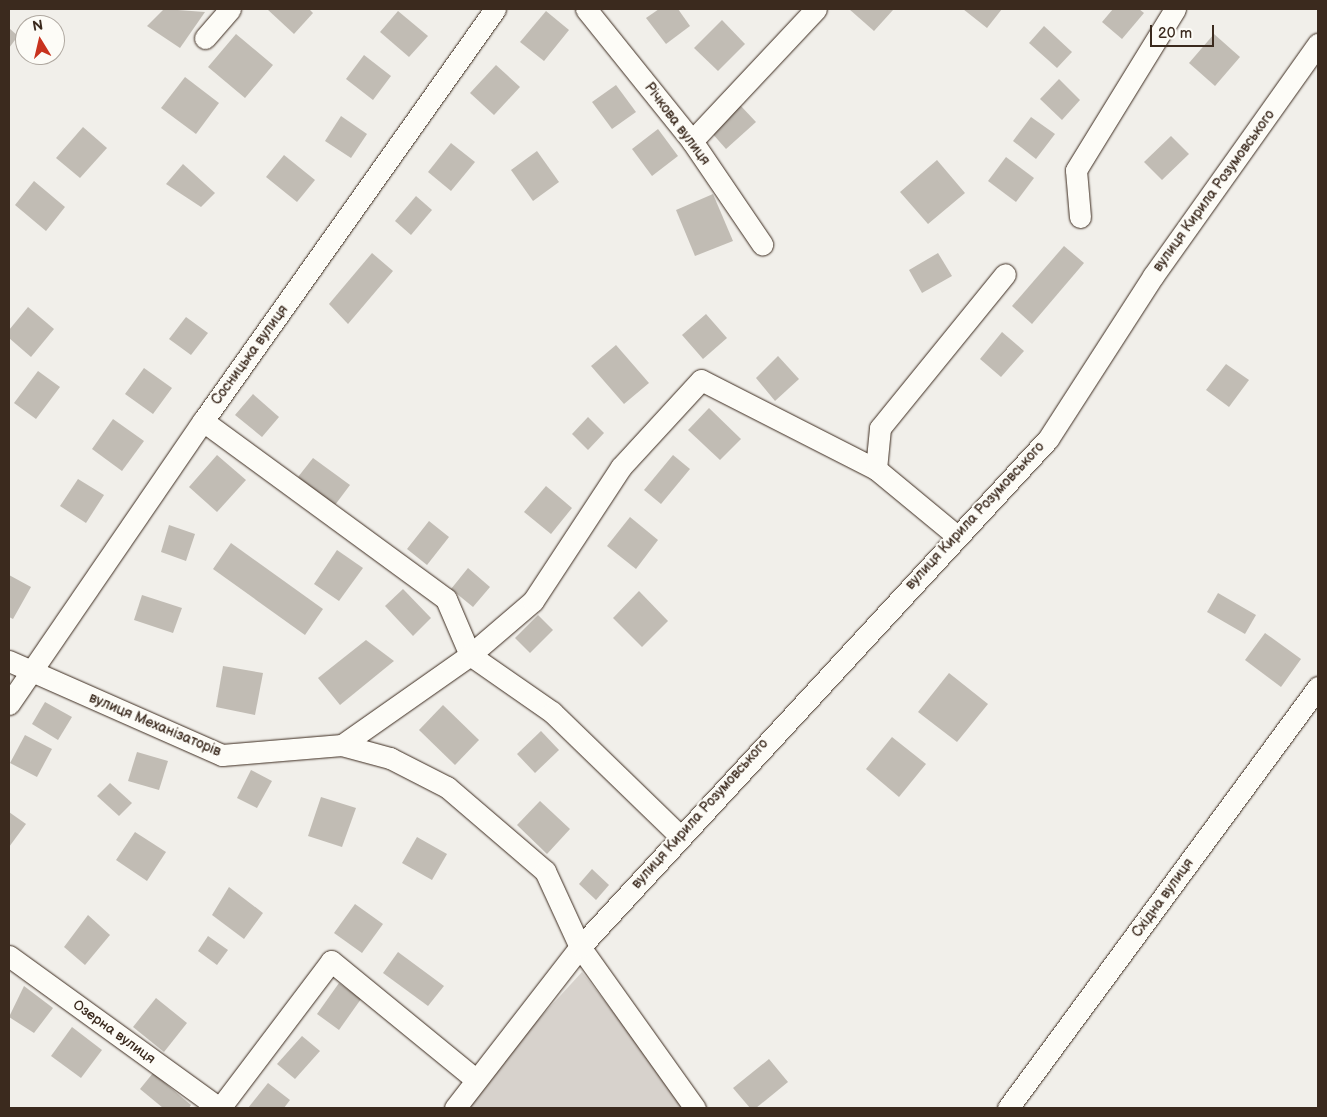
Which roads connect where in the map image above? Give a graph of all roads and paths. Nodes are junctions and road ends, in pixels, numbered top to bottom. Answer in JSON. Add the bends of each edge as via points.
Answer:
{"nodes":[{"id":1,"x":230,"y":9,"type":"edge"},
{"id":2,"x":495,"y":9,"type":"edge"},
{"id":3,"x":586,"y":9,"type":"edge"},
{"id":4,"x":816,"y":9,"type":"edge"},
{"id":5,"x":1174,"y":9,"type":"edge"},
{"id":6,"x":205,"y":38,"type":"dead end"},
{"id":7,"x":1318,"y":44,"type":"edge"},
{"id":8,"x":692,"y":141,"type":"junction"},
{"id":9,"x":1080,"y":217,"type":"dead end"},
{"id":10,"x":762,"y":244,"type":"dead end"},
{"id":11,"x":1005,"y":274,"type":"dead end"},
{"id":12,"x":202,"y":420,"type":"junction"},
{"id":13,"x":876,"y":468,"type":"junction"},
{"id":14,"x":957,"y":536,"type":"junction"},
{"id":15,"x":470,"y":655,"type":"junction"},
{"id":16,"x":9,"y":661,"type":"edge"},
{"id":17,"x":31,"y":671,"type":"junction"},
{"id":18,"x":1318,"y":687,"type":"edge"},
{"id":19,"x":9,"y":704,"type":"edge"},
{"id":20,"x":342,"y":745,"type":"junction"},
{"id":21,"x":680,"y":836,"type":"junction"},
{"id":22,"x":580,"y":947,"type":"junction"},
{"id":23,"x":9,"y":956,"type":"edge"},
{"id":24,"x":474,"y":1078,"type":"junction"},
{"id":25,"x":219,"y":1108,"type":"edge"},
{"id":26,"x":455,"y":1108,"type":"edge"},
{"id":27,"x":695,"y":1108,"type":"edge"},
{"id":28,"x":1008,"y":1108,"type":"edge"}],
"edges":[{"from":1,"to":6,"type":"street"},
{"from":2,"to":12,"type":"street","name":"Сосницька вулиця"},
{"from":3,"to":8,"type":"street","name":"Річкова вулиця"},
{"from":4,"to":8,"type":"street"},
{"from":5,"to":9,"type":"street","via":[[1076,170]]},
{"from":7,"to":14,"type":"street","name":"вулиця Кирила Розумовського","via":[[1153,276],[1048,439]]},
{"from":8,"to":10,"type":"street","name":"Річкова вулиця"},
{"from":11,"to":13,"type":"street","via":[[880,428]]},
{"from":12,"to":15,"type":"street","via":[[446,599]]},
{"from":12,"to":17,"type":"street","name":"Сосницька вулиця"},
{"from":13,"to":14,"type":"street"},
{"from":13,"to":15,"type":"street","via":[[701,380],[621,467],[533,601]]},
{"from":14,"to":21,"type":"street","name":"вулиця Кирила Розумовського"},
{"from":15,"to":20,"type":"street"},
{"from":15,"to":21,"type":"street","via":[[552,712]]},
{"from":16,"to":17,"type":"street","name":"вулиця Механізаторів"},
{"from":17,"to":19,"type":"street","name":"Сосницька вулиця"},
{"from":17,"to":20,"type":"street","name":"вулиця Механізаторів","via":[[222,755]]},
{"from":18,"to":28,"type":"street","name":"Східна вулиця"},
{"from":20,"to":22,"type":"street","name":"вулиця Механізаторів","via":[[390,758],[447,787],[545,871]]},
{"from":21,"to":22,"type":"street","name":"вулиця Кирила Розумовського"},
{"from":22,"to":24,"type":"street","name":"вулиця Кирила Розумовського"},
{"from":22,"to":27,"type":"street","name":"вулиця Механізаторів"},
{"from":23,"to":25,"type":"street","name":"Озерна вулиця"},
{"from":24,"to":25,"type":"street","name":"Озерна вулиця","via":[[332,961]]},
{"from":24,"to":26,"type":"street","name":"вулиця Кирила Розумовського"}]}
